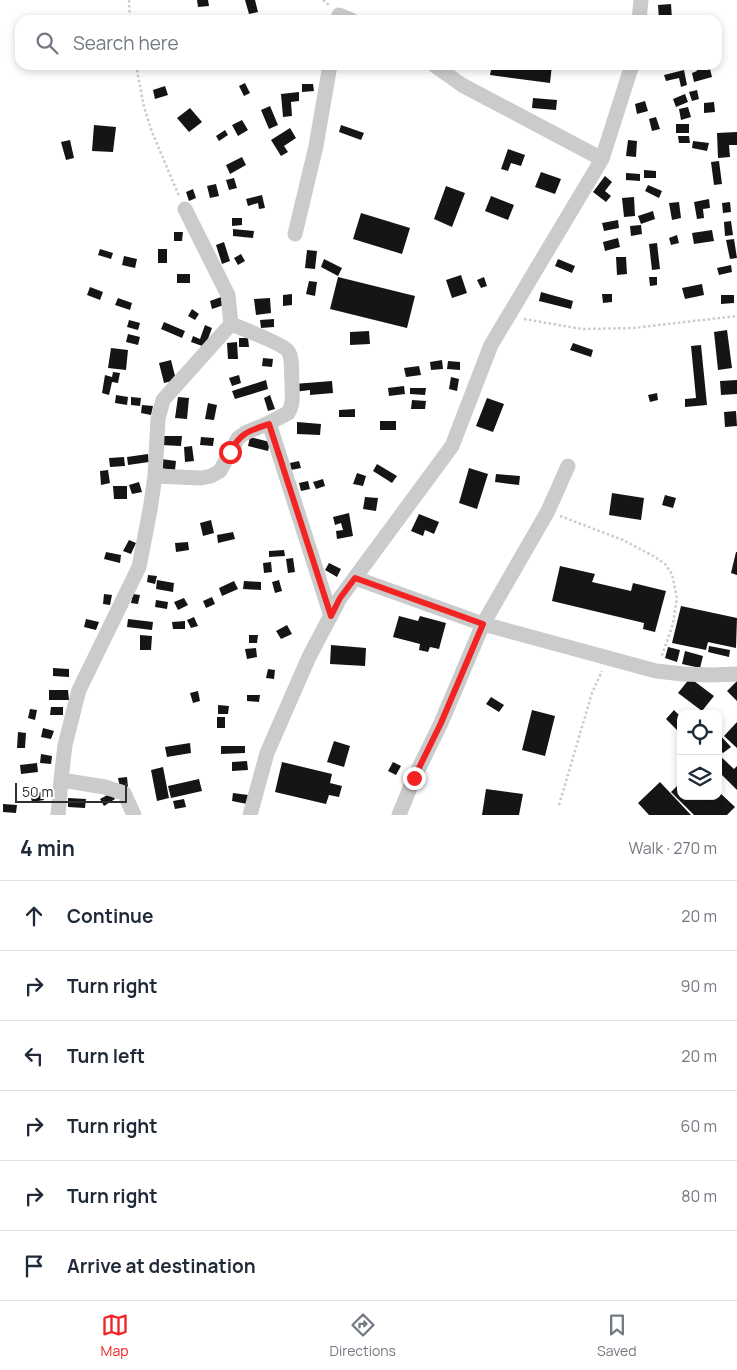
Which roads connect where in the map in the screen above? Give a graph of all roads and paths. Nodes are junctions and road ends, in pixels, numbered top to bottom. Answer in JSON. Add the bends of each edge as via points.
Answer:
{"nodes":[{"id":1,"x":129,"y":0,"type":"edge"},
{"id":2,"x":641,"y":0,"type":"edge"},
{"id":3,"x":130,"y":15,"type":"edge"},
{"id":4,"x":640,"y":15,"type":"edge"},
{"id":5,"x":137,"y":70,"type":"edge"},
{"id":6,"x":329,"y":70,"type":"edge"},
{"id":7,"x":441,"y":70,"type":"edge"},
{"id":8,"x":630,"y":70,"type":"edge"},
{"id":9,"x":602,"y":159,"type":"junction"},
{"id":10,"x":185,"y":209,"type":"joint"},
{"id":11,"x":295,"y":234,"type":"dead end"},
{"id":12,"x":508,"y":316,"type":"junction"},
{"id":13,"x":737,"y":316,"type":"edge"},
{"id":14,"x":231,"y":324,"type":"junction"},
{"id":15,"x":269,"y":424,"type":"junction"},
{"id":16,"x":568,"y":466,"type":"dead end"},
{"id":17,"x":155,"y":476,"type":"junction"},
{"id":18,"x":548,"y":511,"type":"junction"},
{"id":19,"x":355,"y":578,"type":"junction"},
{"id":20,"x":331,"y":616,"type":"junction"},
{"id":21,"x":483,"y":624,"type":"junction"},
{"id":22,"x":609,"y":659,"type":"junction"},
{"id":23,"x":656,"y":671,"type":"junction"},
{"id":24,"x":737,"y":674,"type":"edge"},
{"id":25,"x":61,"y":780,"type":"junction"},
{"id":26,"x":559,"y":805,"type":"dead end"},
{"id":27,"x":58,"y":815,"type":"edge"},
{"id":28,"x":134,"y":815,"type":"edge"},
{"id":29,"x":250,"y":815,"type":"edge"},
{"id":30,"x":399,"y":815,"type":"edge"}],
"edges":[{"from":1,"to":3,"type":"path"},
{"from":2,"to":4,"type":"street"},
{"from":5,"to":10,"type":"path","via":[[152,132]]},
{"from":6,"to":11,"type":"street","via":[[316,146]]},
{"from":7,"to":9,"type":"street","via":[[462,85]]},
{"from":8,"to":9,"type":"street"},
{"from":9,"to":12,"type":"street"},
{"from":10,"to":14,"type":"street","via":[[228,295]]},
{"from":12,"to":13,"type":"path","via":[[582,329],[633,328]]},
{"from":12,"to":19,"type":"street","via":[[491,345],[452,446]]},
{"from":14,"to":15,"type":"street","via":[[283,347],[291,358],[292,406],[288,413]]},
{"from":14,"to":17,"type":"street","via":[[163,400],[158,419]]},
{"from":15,"to":17,"type":"street","via":[[238,438],[220,471],[211,476]]},
{"from":15,"to":20,"type":"street"},
{"from":16,"to":18,"type":"street"},
{"from":17,"to":25,"type":"street","via":[[139,567],[78,690],[65,745]]},
{"from":18,"to":21,"type":"street"},
{"from":18,"to":23,"type":"path","via":[[623,540],[655,557],[672,574],[677,598],[673,624]]},
{"from":19,"to":20,"type":"street"},
{"from":19,"to":21,"type":"street"},
{"from":20,"to":29,"type":"street","via":[[309,657],[267,753]]},
{"from":21,"to":22,"type":"street"},
{"from":21,"to":30,"type":"street"},
{"from":22,"to":23,"type":"street"},
{"from":22,"to":26,"type":"path","via":[[592,693]]},
{"from":23,"to":24,"type":"street"},
{"from":25,"to":27,"type":"street"},
{"from":25,"to":28,"type":"street","via":[[124,793]]}]}
